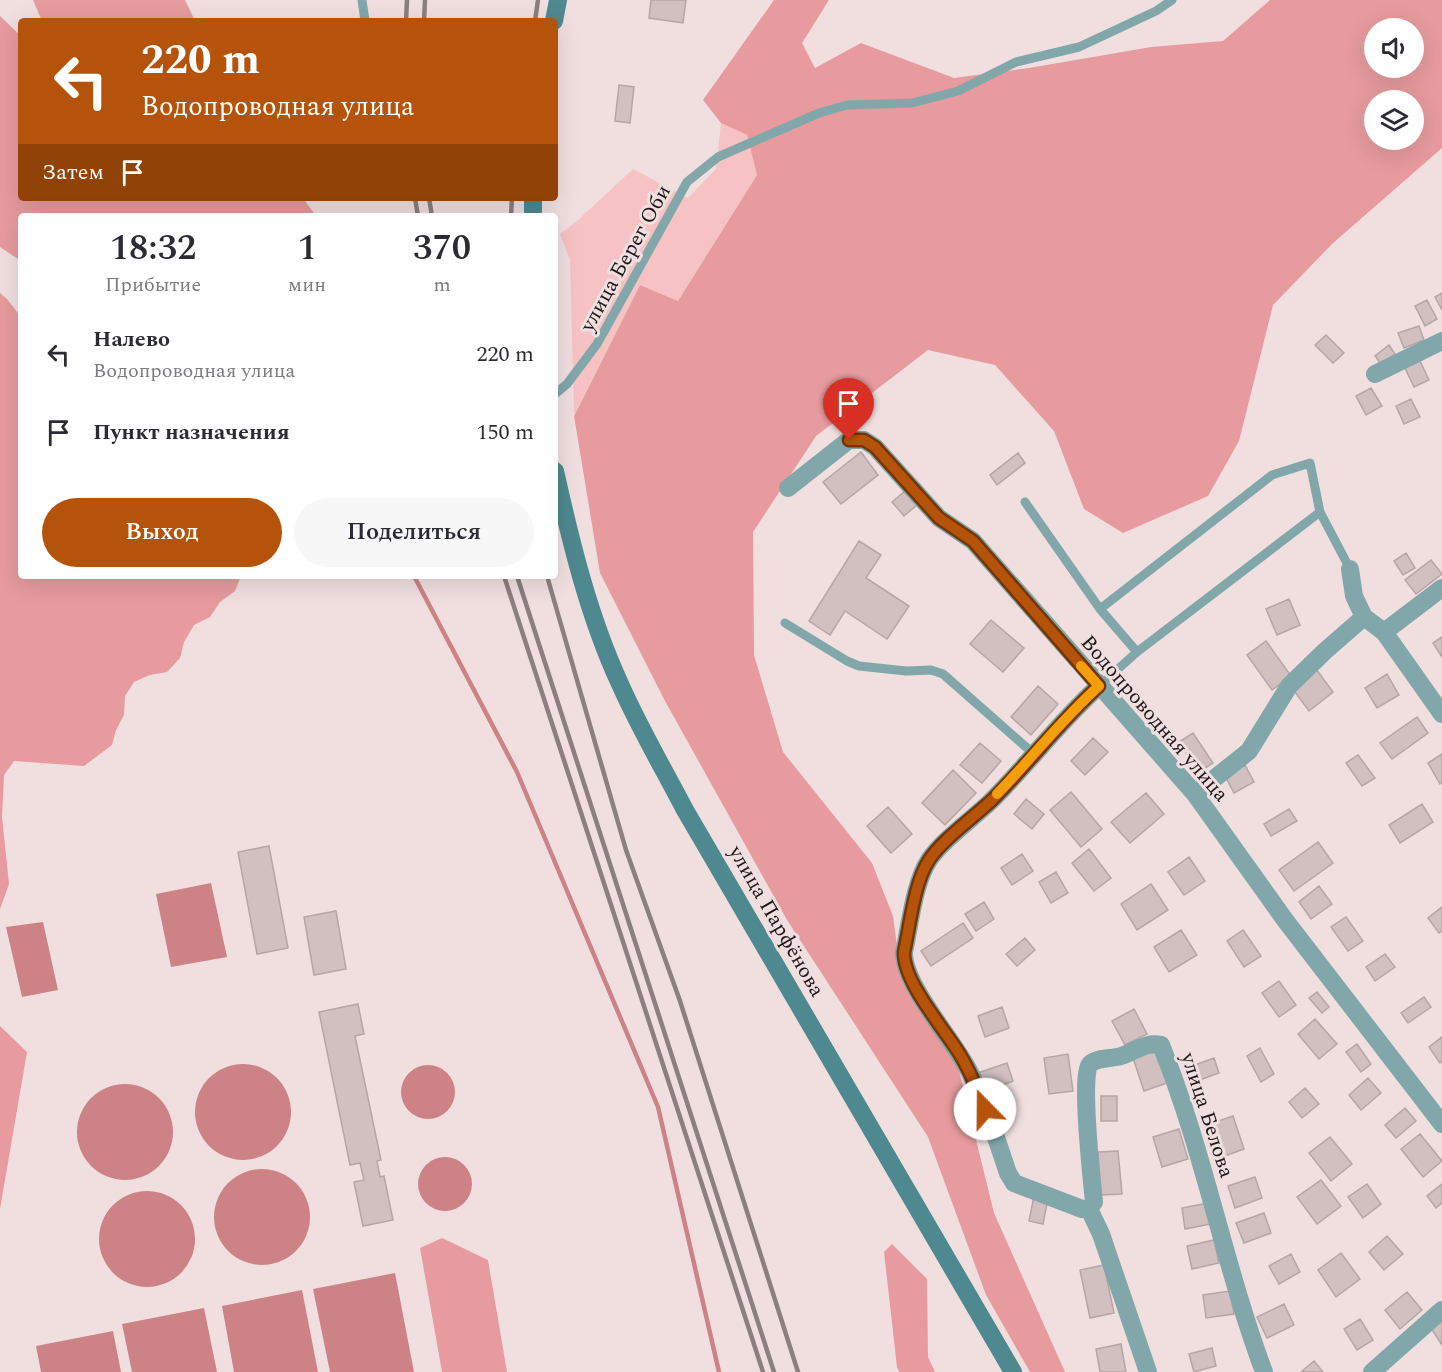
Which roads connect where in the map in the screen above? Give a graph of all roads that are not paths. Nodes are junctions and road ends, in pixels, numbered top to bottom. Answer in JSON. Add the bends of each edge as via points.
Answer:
{"nodes":[{"id":1,"x":362,"y":0,"type":"edge"},
{"id":2,"x":558,"y":0,"type":"edge"},
{"id":3,"x":1172,"y":0,"type":"edge"},
{"id":4,"x":365,"y":18,"type":"edge"},
{"id":5,"x":555,"y":18,"type":"edge"},
{"id":6,"x":1442,"y":341,"type":"edge"},
{"id":7,"x":1375,"y":374,"type":"dead end"},
{"id":8,"x":558,"y":392,"type":"edge"},
{"id":9,"x":558,"y":484,"type":"edge"},
{"id":10,"x":788,"y":488,"type":"dead end"},
{"id":11,"x":1026,"y":502,"type":"dead end"},
{"id":12,"x":1320,"y":512,"type":"junction"},
{"id":13,"x":1350,"y":569,"type":"joint"},
{"id":14,"x":1442,"y":588,"type":"edge"},
{"id":15,"x":1100,"y":609,"type":"junction"},
{"id":16,"x":1364,"y":617,"type":"junction"},
{"id":17,"x":785,"y":623,"type":"dead end"},
{"id":18,"x":1384,"y":632,"type":"junction"},
{"id":19,"x":1137,"y":652,"type":"junction"},
{"id":20,"x":1099,"y":686,"type":"junction"},
{"id":21,"x":1442,"y":714,"type":"edge"},
{"id":22,"x":1035,"y":755,"type":"junction"},
{"id":23,"x":1195,"y":794,"type":"junction"},
{"id":24,"x":1442,"y":1124,"type":"edge"},
{"id":25,"x":1089,"y":1209,"type":"junction"},
{"id":26,"x":1442,"y":1310,"type":"edge"},
{"id":27,"x":1013,"y":1372,"type":"edge"},
{"id":28,"x":1148,"y":1372,"type":"edge"},
{"id":29,"x":1264,"y":1372,"type":"edge"},
{"id":30,"x":1372,"y":1372,"type":"edge"}],
"edges":[{"from":1,"to":4,"type":"lane"},
{"from":2,"to":5,"type":"main road"},
{"from":3,"to":8,"type":"lane","name":"улица Берег Оби","via":[[1079,47],[1016,62],[958,91],[912,104],[847,105],[819,113],[718,157],[687,182],[597,344]]},
{"from":6,"to":7,"type":"street"},
{"from":9,"to":27,"type":"main road","name":"улица Парфёнова","via":[[594,620],[649,743]]},
{"from":10,"to":20,"type":"street","name":"Водопроводная улица","via":[[849,440],[864,440],[875,447],[939,518],[973,541]]},
{"from":11,"to":15,"type":"lane"},
{"from":12,"to":13,"type":"lane"},
{"from":12,"to":15,"type":"lane","via":[[1310,463],[1272,475]]},
{"from":12,"to":19,"type":"lane"},
{"from":13,"to":16,"type":"street","via":[[1354,596]]},
{"from":14,"to":18,"type":"street"},
{"from":15,"to":19,"type":"lane"},
{"from":16,"to":18,"type":"street"},
{"from":16,"to":23,"type":"street","via":[[1289,686],[1249,751]]},
{"from":17,"to":22,"type":"lane","via":[[859,666],[943,674]]},
{"from":18,"to":21,"type":"street"},
{"from":19,"to":20,"type":"lane"},
{"from":20,"to":22,"type":"street","via":[[1072,710]]},
{"from":20,"to":23,"type":"street","name":"Водопроводная улица"},
{"from":22,"to":25,"type":"street","via":[[929,859],[919,883],[903,964],[968,1069],[1014,1183]]},
{"from":23,"to":24,"type":"street","name":"Водопроводная улица","via":[[1285,920]]},
{"from":25,"to":28,"type":"street"},
{"from":25,"to":29,"type":"street","name":"улица Белова","via":[[1094,1202],[1086,1073],[1089,1064],[1148,1045],[1161,1045]]},
{"from":26,"to":30,"type":"street"}]}
